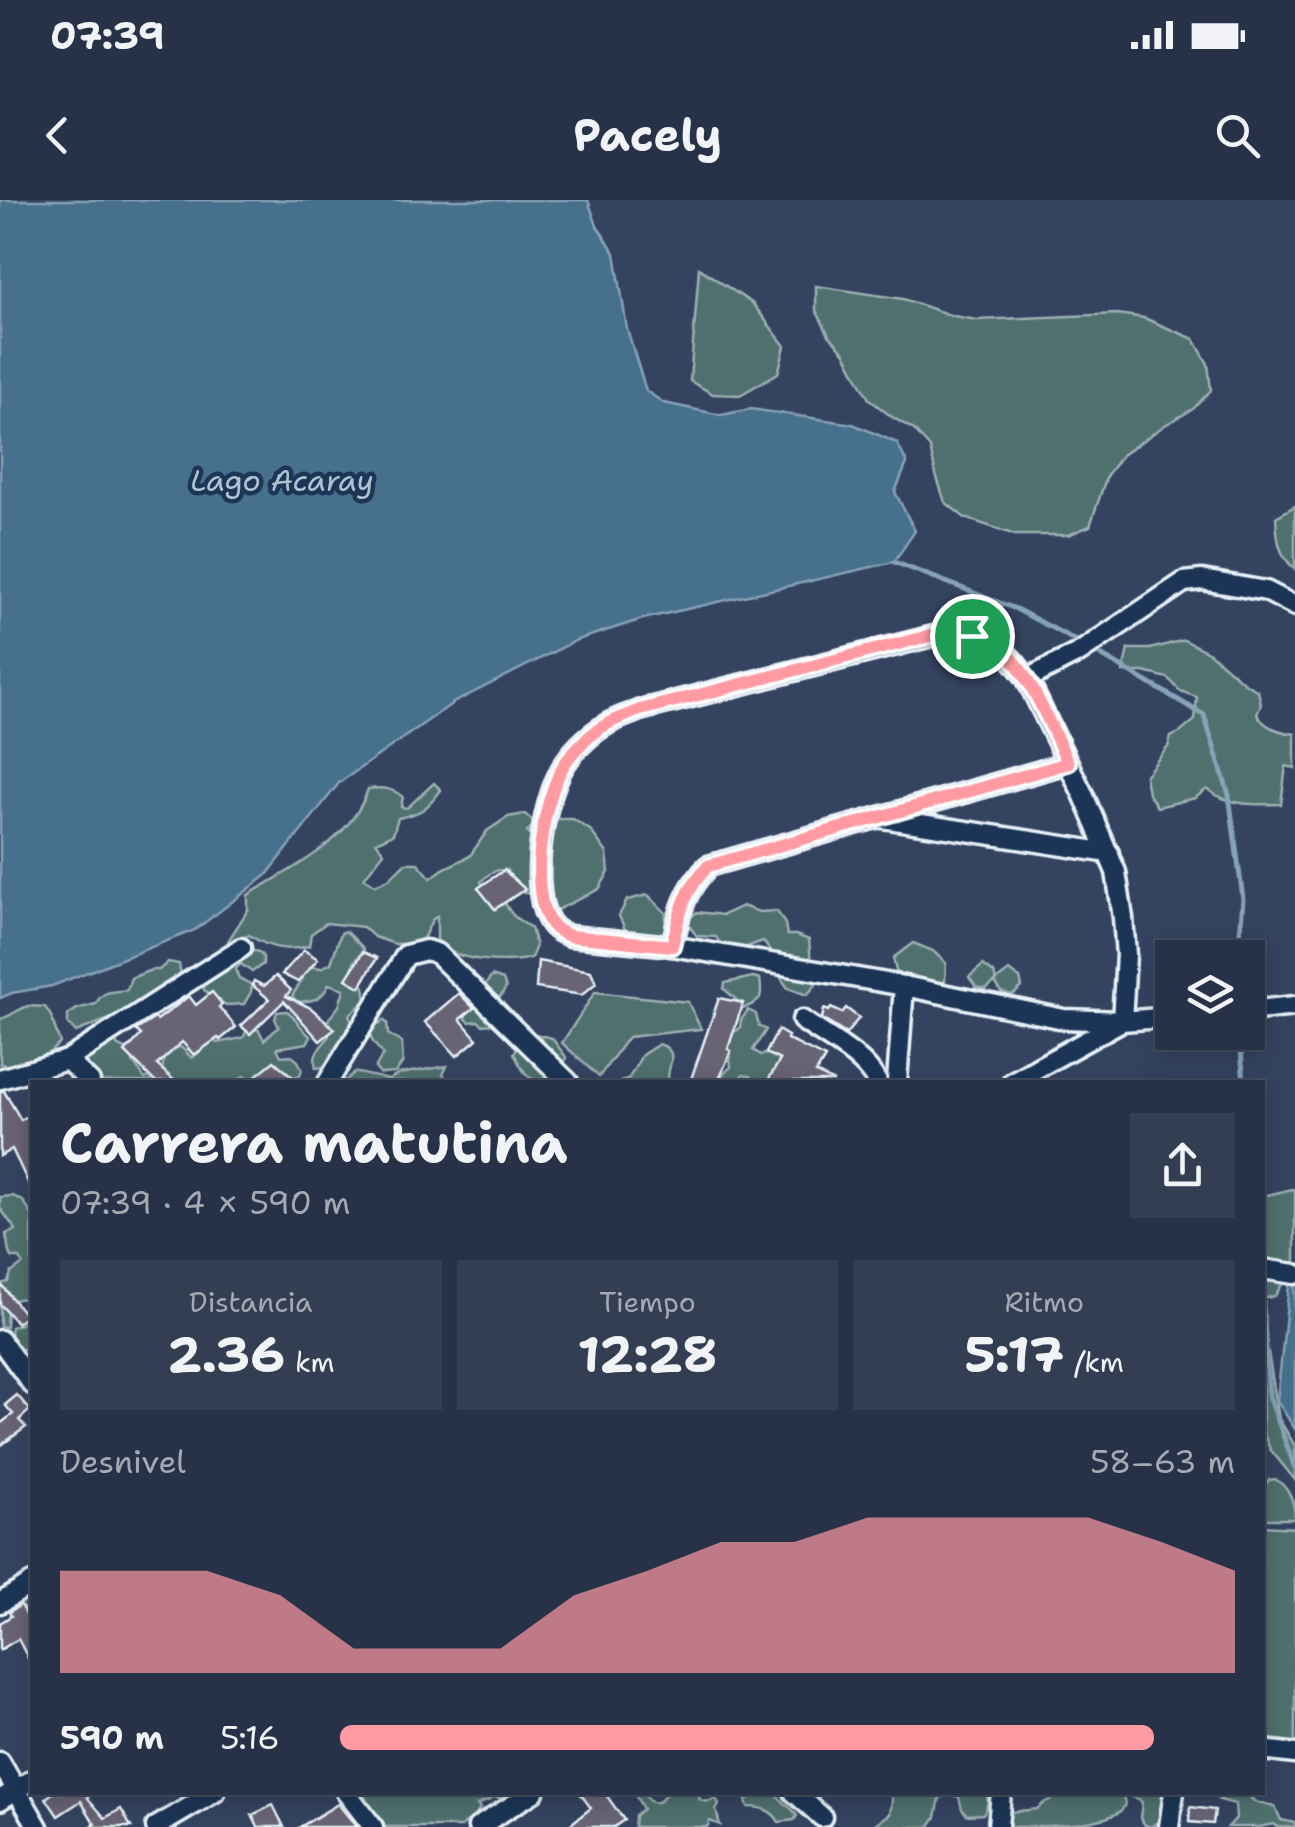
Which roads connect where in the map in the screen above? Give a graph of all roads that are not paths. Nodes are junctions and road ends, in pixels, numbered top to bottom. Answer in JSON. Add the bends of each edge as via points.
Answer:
{"nodes":[{"id":1,"x":1266,"y":591,"type":"junction"},
{"id":2,"x":1295,"y":594,"type":"edge"},
{"id":3,"x":1295,"y":606,"type":"edge"},
{"id":4,"x":1027,"y":679,"type":"junction"},
{"id":5,"x":1068,"y":763,"type":"junction"},
{"id":6,"x":877,"y":818,"type":"junction"},
{"id":7,"x":1109,"y":854,"type":"junction"},
{"id":8,"x":672,"y":946,"type":"junction"},
{"id":9,"x":241,"y":948,"type":"dead end"},
{"id":10,"x":904,"y":986,"type":"junction"},
{"id":11,"x":1295,"y":1006,"type":"edge"},
{"id":12,"x":1265,"y":1010,"type":"edge"},
{"id":13,"x":1155,"y":1019,"type":"edge"},
{"id":14,"x":802,"y":1020,"type":"dead end"},
{"id":15,"x":1122,"y":1022,"type":"junction"},
{"id":16,"x":67,"y":1060,"type":"junction"},
{"id":17,"x":0,"y":1079,"type":"edge"},
{"id":18,"x":88,"y":1080,"type":"edge"},
{"id":19,"x":329,"y":1080,"type":"edge"},
{"id":20,"x":566,"y":1080,"type":"edge"},
{"id":21,"x":876,"y":1080,"type":"edge"},
{"id":22,"x":897,"y":1080,"type":"edge"},
{"id":23,"x":1016,"y":1080,"type":"edge"},
{"id":24,"x":1,"y":1344,"type":"edge"},
{"id":25,"x":30,"y":1379,"type":"edge"},
{"id":26,"x":30,"y":1585,"type":"edge"},
{"id":27,"x":0,"y":1604,"type":"edge"},
{"id":28,"x":1265,"y":1750,"type":"edge"},
{"id":29,"x":1295,"y":1754,"type":"edge"},
{"id":30,"x":0,"y":1762,"type":"edge"},
{"id":31,"x":16,"y":1790,"type":"edge"},
{"id":32,"x":209,"y":1795,"type":"edge"},
{"id":33,"x":348,"y":1795,"type":"edge"},
{"id":34,"x":529,"y":1795,"type":"edge"},
{"id":35,"x":797,"y":1795,"type":"edge"},
{"id":36,"x":825,"y":1795,"type":"edge"},
{"id":37,"x":1002,"y":1795,"type":"edge"},
{"id":38,"x":1174,"y":1795,"type":"edge"},
{"id":39,"x":821,"y":1822,"type":"edge"},
{"id":40,"x":38,"y":1827,"type":"edge"},
{"id":41,"x":156,"y":1827,"type":"edge"},
{"id":42,"x":373,"y":1827,"type":"edge"},
{"id":43,"x":478,"y":1827,"type":"edge"},
{"id":44,"x":998,"y":1827,"type":"edge"},
{"id":45,"x":1170,"y":1827,"type":"edge"}],
"edges":[{"from":1,"to":2,"type":"street"},
{"from":1,"to":3,"type":"street"},
{"from":1,"to":4,"type":"street","via":[[1184,582]]},
{"from":4,"to":5,"type":"street"},
{"from":4,"to":8,"type":"street","via":[[997,644],[937,634],[640,710],[604,726],[568,759],[550,801],[540,900],[557,931],[570,936]]},
{"from":5,"to":6,"type":"street"},
{"from":5,"to":7,"type":"street"},
{"from":6,"to":7,"type":"street"},
{"from":6,"to":8,"type":"street","via":[[708,866],[680,906]]},
{"from":7,"to":15,"type":"street","via":[[1126,955]]},
{"from":8,"to":10,"type":"street"},
{"from":9,"to":16,"type":"street"},
{"from":10,"to":15,"type":"street","via":[[1064,1019]]},
{"from":10,"to":22,"type":"street"},
{"from":11,"to":12,"type":"street"},
{"from":13,"to":15,"type":"street"},
{"from":14,"to":21,"type":"street"},
{"from":15,"to":23,"type":"street"},
{"from":16,"to":17,"type":"street"},
{"from":16,"to":18,"type":"street"},
{"from":19,"to":20,"type":"street","via":[[406,955],[426,950]]},
{"from":24,"to":25,"type":"street"},
{"from":26,"to":27,"type":"street"},
{"from":28,"to":29,"type":"street"},
{"from":30,"to":31,"type":"street"},
{"from":31,"to":40,"type":"street"},
{"from":32,"to":41,"type":"street"},
{"from":33,"to":42,"type":"street"},
{"from":34,"to":43,"type":"street"},
{"from":35,"to":39,"type":"street"},
{"from":36,"to":39,"type":"street"},
{"from":37,"to":44,"type":"street"},
{"from":38,"to":45,"type":"street"}]}
